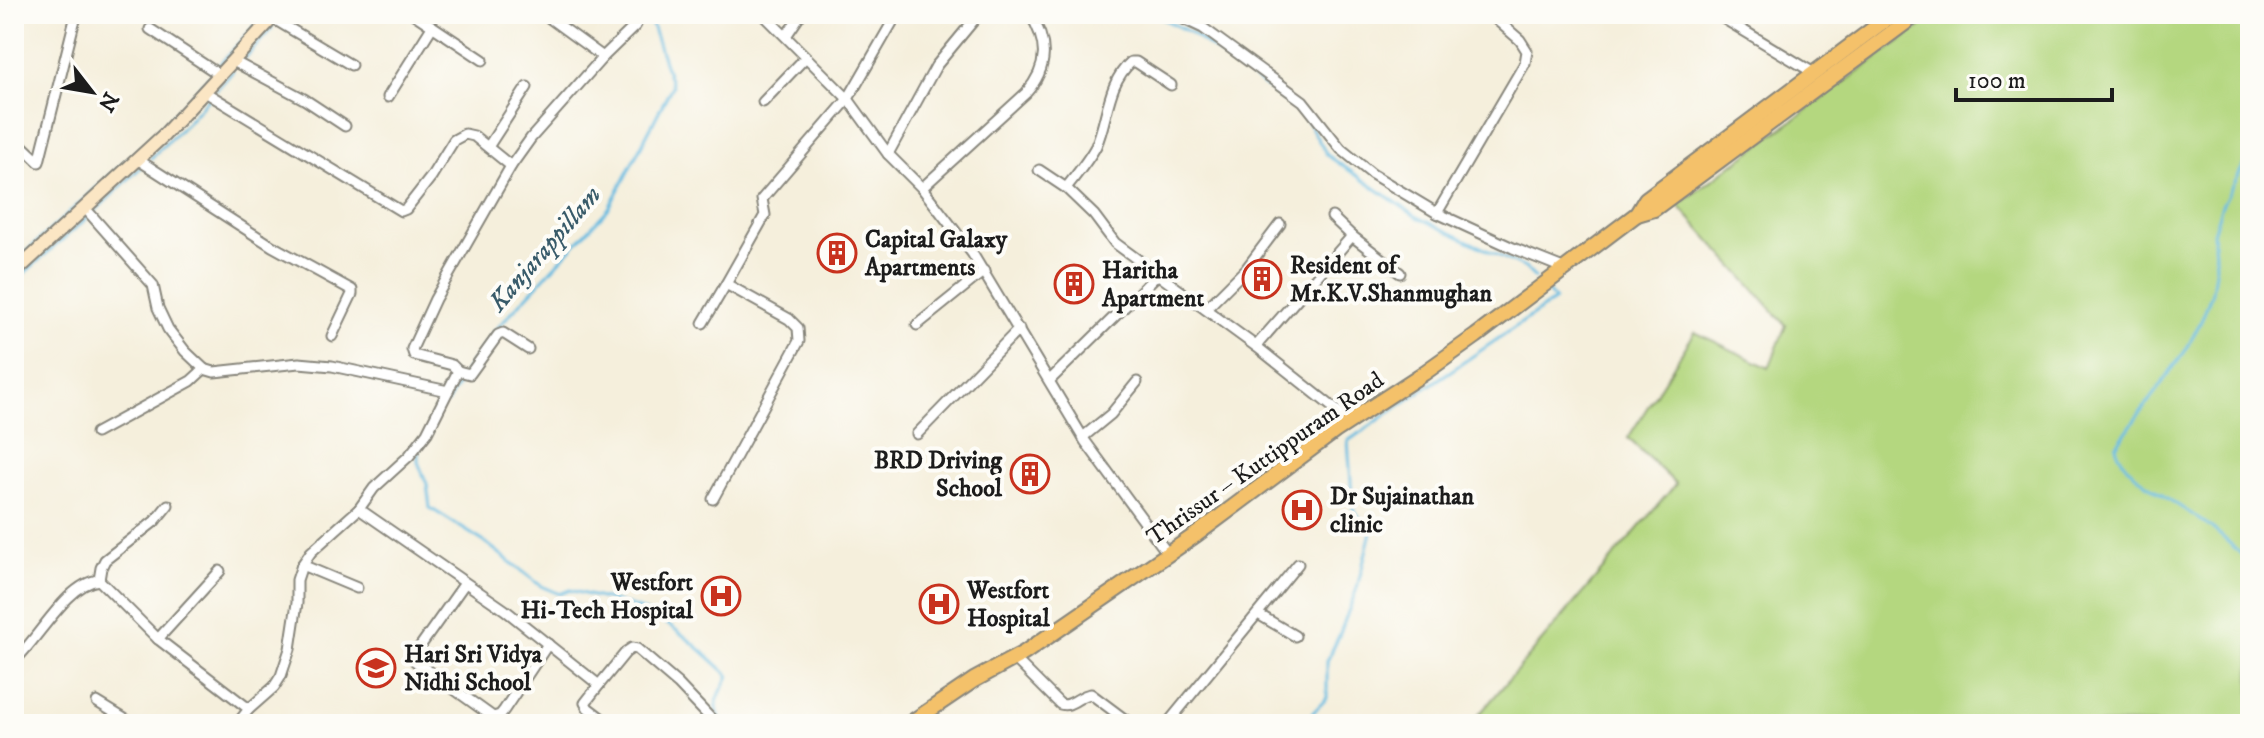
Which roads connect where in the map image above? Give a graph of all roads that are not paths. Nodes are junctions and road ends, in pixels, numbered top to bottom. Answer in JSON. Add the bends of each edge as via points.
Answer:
{"nodes":[{"id":1,"x":78,"y":14,"type":"edge"},
{"id":2,"x":414,"y":14,"type":"edge"},
{"id":3,"x":544,"y":14,"type":"edge"},
{"id":4,"x":763,"y":14,"type":"edge"},
{"id":5,"x":801,"y":14,"type":"edge"},
{"id":6,"x":897,"y":14,"type":"edge"},
{"id":7,"x":979,"y":14,"type":"edge"},
{"id":8,"x":1030,"y":14,"type":"edge"},
{"id":9,"x":1173,"y":14,"type":"edge"},
{"id":10,"x":1490,"y":14,"type":"edge"},
{"id":11,"x":1716,"y":14,"type":"edge"},
{"id":12,"x":1893,"y":14,"type":"edge"},
{"id":13,"x":1917,"y":14,"type":"edge"},
{"id":14,"x":274,"y":16,"type":"edge"},
{"id":15,"x":636,"y":25,"type":"dead end"},
{"id":16,"x":432,"y":27,"type":"junction"},
{"id":17,"x":150,"y":29,"type":"dead end"},
{"id":18,"x":786,"y":36,"type":"junction"},
{"id":19,"x":603,"y":57,"type":"junction"},
{"id":20,"x":805,"y":58,"type":"junction"},
{"id":21,"x":483,"y":60,"type":"dead end"},
{"id":22,"x":233,"y":61,"type":"junction"},
{"id":23,"x":351,"y":65,"type":"dead end"},
{"id":24,"x":1814,"y":73,"type":"junction"},
{"id":25,"x":220,"y":75,"type":"junction"},
{"id":26,"x":1171,"y":85,"type":"dead end"},
{"id":27,"x":527,"y":87,"type":"dead end"},
{"id":28,"x":205,"y":92,"type":"junction"},
{"id":29,"x":388,"y":97,"type":"dead end"},
{"id":30,"x":848,"y":99,"type":"junction"},
{"id":31,"x":763,"y":102,"type":"dead end"},
{"id":32,"x":345,"y":126,"type":"dead end"},
{"id":33,"x":14,"y":138,"type":"edge"},
{"id":34,"x":488,"y":147,"type":"junction"},
{"id":35,"x":888,"y":154,"type":"junction"},
{"id":36,"x":137,"y":159,"type":"junction"},
{"id":37,"x":511,"y":166,"type":"junction"},
{"id":38,"x":1039,"y":170,"type":"dead end"},
{"id":39,"x":922,"y":188,"type":"junction"},
{"id":40,"x":1066,"y":188,"type":"junction"},
{"id":41,"x":85,"y":208,"type":"junction"},
{"id":42,"x":1437,"y":213,"type":"junction"},
{"id":43,"x":1637,"y":214,"type":"junction"},
{"id":44,"x":1332,"y":217,"type":"dead end"},
{"id":45,"x":1280,"y":224,"type":"dead end"},
{"id":46,"x":1352,"y":236,"type":"junction"},
{"id":47,"x":1563,"y":268,"type":"junction"},
{"id":48,"x":984,"y":271,"type":"junction"},
{"id":49,"x":14,"y":273,"type":"edge"},
{"id":50,"x":1400,"y":273,"type":"dead end"},
{"id":51,"x":1157,"y":275,"type":"junction"},
{"id":52,"x":726,"y":284,"type":"junction"},
{"id":53,"x":1206,"y":309,"type":"junction"},
{"id":54,"x":703,"y":323,"type":"dead end"},
{"id":55,"x":917,"y":325,"type":"dead end"},
{"id":56,"x":1019,"y":329,"type":"junction"},
{"id":57,"x":332,"y":336,"type":"dead end"},
{"id":58,"x":1256,"y":346,"type":"junction"},
{"id":59,"x":528,"y":349,"type":"dead end"},
{"id":60,"x":204,"y":369,"type":"junction"},
{"id":61,"x":463,"y":372,"type":"junction"},
{"id":62,"x":1050,"y":380,"type":"junction"},
{"id":63,"x":1137,"y":382,"type":"dead end"},
{"id":64,"x":448,"y":391,"type":"junction"},
{"id":65,"x":1350,"y":421,"type":"junction"},
{"id":66,"x":96,"y":433,"type":"dead end"},
{"id":67,"x":917,"y":434,"type":"dead end"},
{"id":68,"x":1083,"y":437,"type":"junction"},
{"id":69,"x":713,"y":499,"type":"dead end"},
{"id":70,"x":168,"y":505,"type":"dead end"},
{"id":71,"x":359,"y":509,"type":"junction"},
{"id":72,"x":1168,"y":554,"type":"junction"},
{"id":73,"x":1298,"y":564,"type":"dead end"},
{"id":74,"x":302,"y":565,"type":"junction"},
{"id":75,"x":220,"y":571,"type":"dead end"},
{"id":76,"x":99,"y":580,"type":"junction"},
{"id":77,"x":465,"y":583,"type":"junction"},
{"id":78,"x":357,"y":588,"type":"dead end"},
{"id":79,"x":1258,"y":614,"type":"junction"},
{"id":80,"x":1295,"y":636,"type":"dead end"},
{"id":81,"x":158,"y":639,"type":"junction"},
{"id":82,"x":548,"y":644,"type":"junction"},
{"id":83,"x":1014,"y":658,"type":"junction"},
{"id":84,"x":14,"y":661,"type":"edge"},
{"id":85,"x":599,"y":685,"type":"junction"},
{"id":86,"x":97,"y":702,"type":"dead end"},
{"id":87,"x":249,"y":709,"type":"junction"},
{"id":88,"x":491,"y":720,"type":"edge"},
{"id":89,"x":242,"y":722,"type":"edge"},
{"id":90,"x":133,"y":724,"type":"edge"},
{"id":91,"x":609,"y":724,"type":"edge"},
{"id":92,"x":716,"y":724,"type":"edge"},
{"id":93,"x":909,"y":724,"type":"edge"},
{"id":94,"x":1131,"y":724,"type":"edge"},
{"id":95,"x":1167,"y":724,"type":"edge"}],
"edges":[{"from":1,"to":33,"type":"street","via":[[39,162]]},
{"from":2,"to":16,"type":"street"},
{"from":3,"to":19,"type":"street"},
{"from":4,"to":18,"type":"street"},
{"from":5,"to":18,"type":"street"},
{"from":6,"to":30,"type":"street"},
{"from":7,"to":35,"type":"street","via":[[936,66]]},
{"from":8,"to":39,"type":"street","via":[[1044,49],[1039,77]]},
{"from":9,"to":42,"type":"street","via":[[1203,28],[1303,101],[1341,149]]},
{"from":10,"to":42,"type":"street","via":[[1520,40],[1527,51],[1525,63]]},
{"from":11,"to":24,"type":"street"},
{"from":12,"to":24,"type":"main road","name":"Thrissur – Kuttippuram Road"},
{"from":13,"to":43,"type":"main road","name":"Thrissur – Kuttippuram Road","via":[[1654,209]]},
{"from":14,"to":22,"type":"street"},
{"from":14,"to":23,"type":"street"},
{"from":15,"to":19,"type":"street"},
{"from":16,"to":21,"type":"street"},
{"from":16,"to":29,"type":"street"},
{"from":17,"to":25,"type":"street"},
{"from":18,"to":20,"type":"street"},
{"from":19,"to":37,"type":"street"},
{"from":20,"to":30,"type":"street"},
{"from":20,"to":31,"type":"street"},
{"from":22,"to":25,"type":"street"},
{"from":22,"to":32,"type":"street"},
{"from":24,"to":43,"type":"main road","name":"Thrissur – Kuttippuram Road","via":[[1646,199]]},
{"from":25,"to":28,"type":"street"},
{"from":26,"to":40,"type":"street","via":[[1136,62],[1125,67],[1097,143]]},
{"from":27,"to":34,"type":"street"},
{"from":28,"to":34,"type":"street","via":[[401,211],[460,135],[470,134]]},
{"from":28,"to":36,"type":"street"},
{"from":30,"to":35,"type":"street"},
{"from":30,"to":52,"type":"street","via":[[762,199],[765,215]]},
{"from":34,"to":37,"type":"street"},
{"from":35,"to":39,"type":"street"},
{"from":36,"to":41,"type":"street"},
{"from":36,"to":57,"type":"street","via":[[272,246],[352,290]]},
{"from":37,"to":61,"type":"street","via":[[412,349],[414,355]]},
{"from":38,"to":40,"type":"street"},
{"from":39,"to":48,"type":"street"},
{"from":40,"to":51,"type":"street","via":[[1115,243]]},
{"from":41,"to":49,"type":"street"},
{"from":41,"to":60,"type":"street","via":[[153,285],[168,329]]},
{"from":42,"to":47,"type":"street"},
{"from":43,"to":47,"type":"main road","name":"Thrissur – Kuttippuram Road"},
{"from":44,"to":46,"type":"street"},
{"from":45,"to":53,"type":"street"},
{"from":46,"to":50,"type":"street"},
{"from":46,"to":58,"type":"street"},
{"from":47,"to":65,"type":"main road","name":"Thrissur – Kuttippuram Road","via":[[1476,336]]},
{"from":48,"to":55,"type":"street"},
{"from":48,"to":56,"type":"street"},
{"from":51,"to":53,"type":"street"},
{"from":51,"to":62,"type":"street"},
{"from":52,"to":54,"type":"street"},
{"from":52,"to":69,"type":"street","via":[[789,319],[798,328],[799,341]]},
{"from":53,"to":58,"type":"street"},
{"from":56,"to":62,"type":"street"},
{"from":56,"to":67,"type":"street"},
{"from":58,"to":65,"type":"street"},
{"from":59,"to":61,"type":"street","via":[[503,333]]},
{"from":60,"to":64,"type":"street","via":[[299,363]]},
{"from":60,"to":66,"type":"street"},
{"from":61,"to":64,"type":"street"},
{"from":62,"to":68,"type":"street"},
{"from":63,"to":68,"type":"street"},
{"from":64,"to":71,"type":"street","via":[[427,433]]},
{"from":65,"to":72,"type":"main road","name":"Thrissur – Kuttippuram Road"},
{"from":68,"to":72,"type":"street"},
{"from":70,"to":76,"type":"street","via":[[105,560]]},
{"from":71,"to":74,"type":"street"},
{"from":71,"to":77,"type":"street"},
{"from":72,"to":83,"type":"main road","name":"Thrissur – Kuttippuram Road"},
{"from":73,"to":79,"type":"street"},
{"from":74,"to":78,"type":"street"},
{"from":74,"to":87,"type":"street","via":[[285,666],[274,687]]},
{"from":75,"to":81,"type":"street"},
{"from":76,"to":81,"type":"street"},
{"from":76,"to":84,"type":"street","via":[[71,595]]},
{"from":77,"to":82,"type":"street"},
{"from":77,"to":88,"type":"street","via":[[414,655],[415,661]]},
{"from":79,"to":80,"type":"street"},
{"from":79,"to":95,"type":"street"},
{"from":81,"to":87,"type":"street"},
{"from":82,"to":85,"type":"street"},
{"from":82,"to":88,"type":"street","via":[[504,710]]},
{"from":83,"to":93,"type":"main road","name":"Thrissur – Kuttippuram Road"},
{"from":83,"to":94,"type":"street","via":[[1060,704],[1091,694]]},
{"from":85,"to":91,"type":"street","via":[[585,703]]},
{"from":85,"to":92,"type":"street","via":[[626,652],[637,649]]},
{"from":86,"to":90,"type":"street"},
{"from":87,"to":89,"type":"street"}]}
